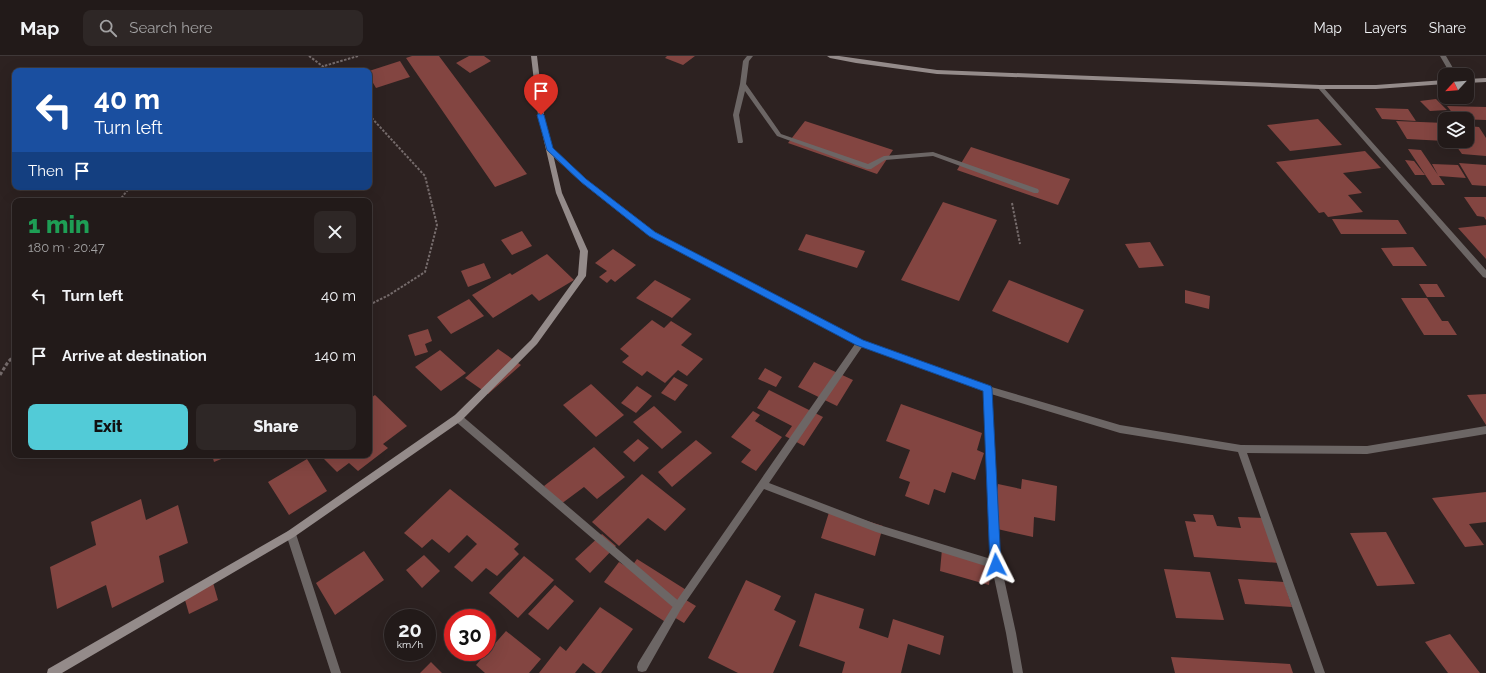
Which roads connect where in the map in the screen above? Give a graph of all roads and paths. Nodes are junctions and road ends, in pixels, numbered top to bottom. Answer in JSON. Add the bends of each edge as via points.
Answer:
{"nodes":[{"id":1,"x":309,"y":56,"type":"edge"},
{"id":2,"x":358,"y":56,"type":"edge"},
{"id":3,"x":534,"y":56,"type":"edge"},
{"id":4,"x":750,"y":56,"type":"edge"},
{"id":5,"x":830,"y":56,"type":"edge"},
{"id":6,"x":1443,"y":56,"type":"edge"},
{"id":7,"x":324,"y":66,"type":"joint"},
{"id":8,"x":1450,"y":68,"type":"edge"},
{"id":9,"x":1486,"y":80,"type":"edge"},
{"id":10,"x":1474,"y":81,"type":"edge"},
{"id":11,"x":1438,"y":82,"type":"edge"},
{"id":12,"x":743,"y":84,"type":"junction"},
{"id":13,"x":1320,"y":87,"type":"junction"},
{"id":14,"x":372,"y":118,"type":"edge"},
{"id":15,"x":740,"y":142,"type":"dead end"},
{"id":16,"x":549,"y":149,"type":"junction"},
{"id":17,"x":1008,"y":181,"type":"junction"},
{"id":18,"x":128,"y":190,"type":"edge"},
{"id":19,"x":1036,"y":191,"type":"dead end"},
{"id":20,"x":121,"y":198,"type":"edge"},
{"id":21,"x":1020,"y":244,"type":"dead end"},
{"id":22,"x":1486,"y":275,"type":"edge"},
{"id":23,"x":372,"y":304,"type":"edge"},
{"id":24,"x":860,"y":343,"type":"junction"},
{"id":25,"x":12,"y":358,"type":"edge"},
{"id":26,"x":0,"y":375,"type":"edge"},
{"id":27,"x":987,"y":389,"type":"junction"},
{"id":28,"x":458,"y":418,"type":"junction"},
{"id":29,"x":1486,"y":430,"type":"edge"},
{"id":30,"x":1241,"y":449,"type":"junction"},
{"id":31,"x":762,"y":484,"type":"junction"},
{"id":32,"x":291,"y":534,"type":"junction"},
{"id":33,"x":996,"y":565,"type":"junction"},
{"id":34,"x":678,"y":606,"type":"junction"},
{"id":35,"x":642,"y":667,"type":"dead end"},
{"id":36,"x":52,"y":673,"type":"edge"},
{"id":37,"x":336,"y":673,"type":"edge"},
{"id":38,"x":1018,"y":673,"type":"edge"},
{"id":39,"x":1320,"y":673,"type":"edge"}],
"edges":[{"from":1,"to":7,"type":"path"},
{"from":2,"to":7,"type":"path"},
{"from":3,"to":16,"type":"street","via":[[541,115]]},
{"from":4,"to":12,"type":"street","via":[[746,61]]},
{"from":5,"to":13,"type":"street","via":[[856,62],[937,72]]},
{"from":6,"to":8,"type":"street"},
{"from":9,"to":10,"type":"street"},
{"from":11,"to":13,"type":"street"},
{"from":12,"to":15,"type":"street","via":[[736,115]]},
{"from":12,"to":17,"type":"street","via":[[779,135],[869,167],[884,158],[934,154]]},
{"from":13,"to":22,"type":"street"},
{"from":14,"to":23,"type":"path","via":[[426,176],[437,225],[426,272]]},
{"from":16,"to":24,"type":"street","via":[[652,234]]},
{"from":16,"to":28,"type":"street","via":[[559,193],[584,251],[582,276],[534,342]]},
{"from":17,"to":19,"type":"street"},
{"from":17,"to":21,"type":"path"},
{"from":18,"to":20,"type":"path"},
{"from":24,"to":27,"type":"street"},
{"from":24,"to":31,"type":"street"},
{"from":25,"to":26,"type":"path"},
{"from":27,"to":30,"type":"street","via":[[1120,429]]},
{"from":27,"to":33,"type":"street"},
{"from":28,"to":32,"type":"street"},
{"from":28,"to":34,"type":"street"},
{"from":29,"to":30,"type":"street","via":[[1367,450]]},
{"from":30,"to":39,"type":"street"},
{"from":31,"to":33,"type":"street","via":[[876,528]]},
{"from":31,"to":34,"type":"street"},
{"from":32,"to":36,"type":"street"},
{"from":32,"to":37,"type":"street"},
{"from":33,"to":38,"type":"street","via":[[1012,633]]},
{"from":34,"to":35,"type":"street"}]}
